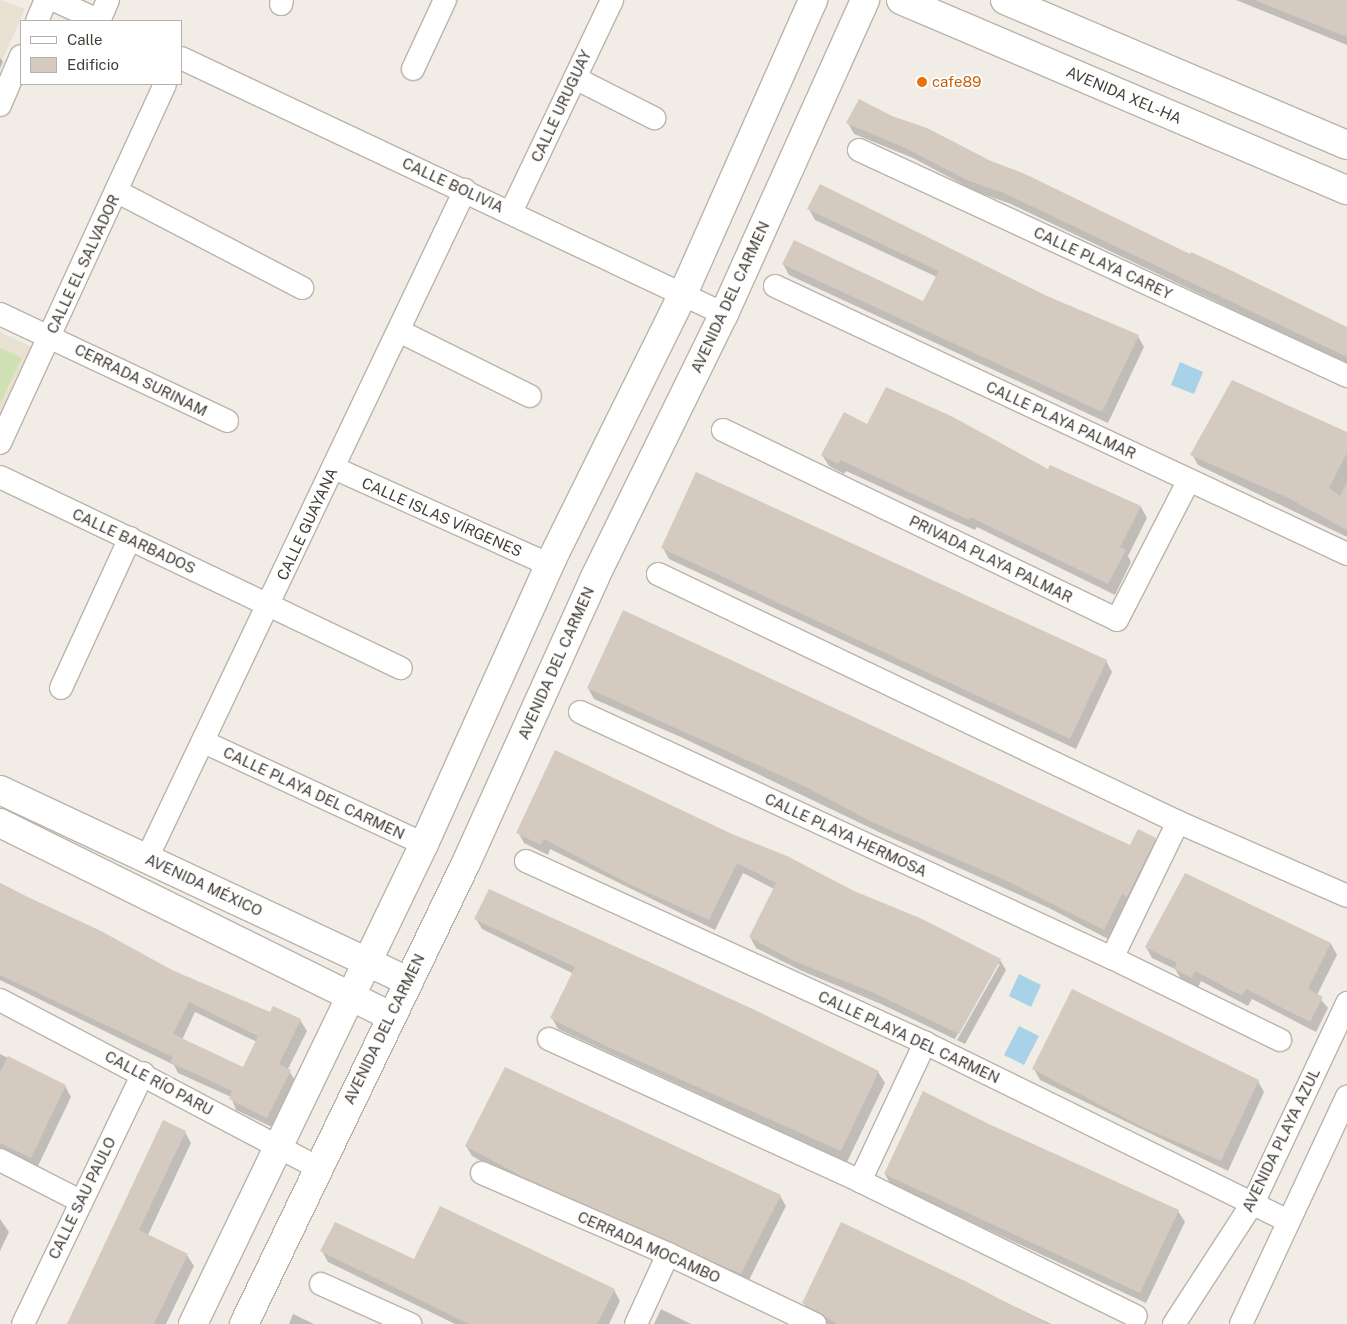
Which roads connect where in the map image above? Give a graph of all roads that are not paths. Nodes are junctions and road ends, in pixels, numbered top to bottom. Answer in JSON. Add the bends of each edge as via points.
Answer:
{"nodes":[{"id":1,"x":46,"y":0,"type":"edge"},
{"id":2,"x":54,"y":0,"type":"edge"},
{"id":3,"x":108,"y":0,"type":"edge"},
{"id":4,"x":445,"y":0,"type":"edge"},
{"id":5,"x":612,"y":0,"type":"edge"},
{"id":6,"x":813,"y":0,"type":"edge"},
{"id":7,"x":865,"y":0,"type":"edge"},
{"id":8,"x":901,"y":0,"type":"edge"},
{"id":9,"x":1005,"y":0,"type":"edge"},
{"id":10,"x":36,"y":20,"type":"edge"},
{"id":11,"x":98,"y":20,"type":"edge"},
{"id":12,"x":100,"y":20,"type":"edge"},
{"id":13,"x":20,"y":58,"type":"edge"},
{"id":14,"x":182,"y":58,"type":"edge"},
{"id":15,"x":413,"y":69,"type":"dead end"},
{"id":16,"x":574,"y":78,"type":"junction"},
{"id":17,"x":165,"y":85,"type":"edge"},
{"id":18,"x":0,"y":105,"type":"edge"},
{"id":19,"x":654,"y":118,"type":"dead end"},
{"id":20,"x":1347,"y":145,"type":"edge"},
{"id":21,"x":859,"y":150,"type":"dead end"},
{"id":22,"x":466,"y":190,"type":"junction"},
{"id":23,"x":1347,"y":190,"type":"edge"},
{"id":24,"x":116,"y":191,"type":"junction"},
{"id":25,"x":510,"y":212,"type":"junction"},
{"id":26,"x":775,"y":286,"type":"dead end"},
{"id":27,"x":302,"y":288,"type":"dead end"},
{"id":28,"x":682,"y":296,"type":"junction"},
{"id":29,"x":0,"y":314,"type":"edge"},
{"id":30,"x":724,"y":314,"type":"junction"},
{"id":31,"x":399,"y":331,"type":"junction"},
{"id":32,"x":49,"y":336,"type":"junction"},
{"id":33,"x":1347,"y":376,"type":"edge"},
{"id":34,"x":530,"y":396,"type":"dead end"},
{"id":35,"x":227,"y":421,"type":"dead end"},
{"id":36,"x":723,"y":430,"type":"dead end"},
{"id":37,"x":0,"y":443,"type":"edge"},
{"id":38,"x":334,"y":468,"type":"junction"},
{"id":39,"x":0,"y":477,"type":"edge"},
{"id":40,"x":1189,"y":480,"type":"junction"},
{"id":41,"x":130,"y":538,"type":"junction"},
{"id":42,"x":1347,"y":554,"type":"edge"},
{"id":43,"x":550,"y":565,"type":"junction"},
{"id":44,"x":658,"y":574,"type":"dead end"},
{"id":45,"x":269,"y":604,"type":"junction"},
{"id":46,"x":401,"y":668,"type":"dead end"},
{"id":47,"x":61,"y":688,"type":"dead end"},
{"id":48,"x":580,"y":712,"type":"dead end"},
{"id":49,"x":204,"y":742,"type":"junction"},
{"id":50,"x":0,"y":790,"type":"edge"},
{"id":51,"x":1178,"y":822,"type":"junction"},
{"id":52,"x":0,"y":823,"type":"edge"},
{"id":53,"x":424,"y":844,"type":"junction"},
{"id":54,"x":147,"y":858,"type":"junction"},
{"id":55,"x":526,"y":861,"type":"dead end"},
{"id":56,"x":1347,"y":896,"type":"edge"},
{"id":57,"x":1112,"y":958,"type":"junction"},
{"id":58,"x":366,"y":962,"type":"junction"},
{"id":59,"x":407,"y":981,"type":"junction"},
{"id":60,"x":349,"y":997,"type":"junction"},
{"id":61,"x":0,"y":1000,"type":"edge"},
{"id":62,"x":1347,"y":1002,"type":"edge"},
{"id":63,"x":391,"y":1016,"type":"junction"},
{"id":64,"x":549,"y":1039,"type":"dead end"},
{"id":65,"x":1280,"y":1040,"type":"dead end"},
{"id":66,"x":925,"y":1043,"type":"junction"},
{"id":67,"x":143,"y":1073,"type":"junction"},
{"id":68,"x":1347,"y":1097,"type":"edge"},
{"id":69,"x":280,"y":1146,"type":"junction"},
{"id":70,"x":0,"y":1160,"type":"edge"},
{"id":71,"x":318,"y":1168,"type":"junction"},
{"id":72,"x":482,"y":1173,"type":"dead end"},
{"id":73,"x":860,"y":1181,"type":"junction"},
{"id":74,"x":80,"y":1201,"type":"junction"},
{"id":75,"x":1254,"y":1201,"type":"junction"},
{"id":76,"x":1289,"y":1221,"type":"junction"},
{"id":77,"x":668,"y":1254,"type":"junction"},
{"id":78,"x":321,"y":1284,"type":"dead end"},
{"id":79,"x":1136,"y":1316,"type":"dead end"},
{"id":80,"x":23,"y":1324,"type":"edge"},
{"id":81,"x":193,"y":1324,"type":"edge"},
{"id":82,"x":244,"y":1324,"type":"edge"},
{"id":83,"x":410,"y":1324,"type":"edge"},
{"id":84,"x":636,"y":1324,"type":"edge"},
{"id":85,"x":815,"y":1324,"type":"edge"},
{"id":86,"x":1174,"y":1324,"type":"edge"},
{"id":87,"x":1241,"y":1324,"type":"edge"}],
"edges":[{"from":1,"to":10,"type":"street"},
{"from":2,"to":11,"type":"street"},
{"from":3,"to":12,"type":"street"},
{"from":4,"to":15,"type":"street"},
{"from":5,"to":16,"type":"street","name":"CALLE URUGUAY"},
{"from":6,"to":28,"type":"street"},
{"from":7,"to":30,"type":"street","name":"AVENIDA DEL CARMEN"},
{"from":8,"to":23,"type":"street","name":"AVENIDA XEL-HA"},
{"from":9,"to":20,"type":"street"},
{"from":13,"to":18,"type":"street"},
{"from":14,"to":22,"type":"street","name":"CALLE BOLIVIA"},
{"from":16,"to":19,"type":"street"},
{"from":16,"to":25,"type":"street","name":"CALLE URUGUAY"},
{"from":17,"to":24,"type":"street","name":"CALLE EL SALVADOR"},
{"from":21,"to":33,"type":"street","name":"CALLE PLAYA CAREY"},
{"from":22,"to":25,"type":"street","name":"CALLE BOLIVIA"},
{"from":22,"to":31,"type":"street","name":"CALLE GUAYANA"},
{"from":24,"to":27,"type":"street"},
{"from":24,"to":32,"type":"street","name":"CALLE EL SALVADOR"},
{"from":25,"to":28,"type":"street","name":"CALLE BOLIVIA"},
{"from":26,"to":40,"type":"street","name":"CALLE PLAYA PALMAR"},
{"from":28,"to":30,"type":"street","name":"CALLE BOLIVIA"},
{"from":28,"to":43,"type":"street"},
{"from":29,"to":32,"type":"street","name":"CERRADA SURINAM"},
{"from":30,"to":59,"type":"street","name":"AVENIDA DEL CARMEN","via":[[594,579],[466,864]]},
{"from":31,"to":34,"type":"street"},
{"from":31,"to":38,"type":"street","name":"CALLE GUAYANA"},
{"from":32,"to":35,"type":"street","name":"CERRADA SURINAM"},
{"from":32,"to":37,"type":"street","name":"CALLE EL SALVADOR"},
{"from":36,"to":40,"type":"street","name":"PRIVADA PLAYA PALMAR","via":[[1116,620]]},
{"from":38,"to":43,"type":"street","name":"CALLE ISLAS VÍRGENES"},
{"from":38,"to":45,"type":"street","name":"CALLE GUAYANA"},
{"from":39,"to":41,"type":"street","name":"CALLE BARBADOS"},
{"from":40,"to":42,"type":"street","name":"CALLE PLAYA PALMAR"},
{"from":41,"to":45,"type":"street","name":"CALLE BARBADOS"},
{"from":41,"to":47,"type":"street"},
{"from":43,"to":53,"type":"street"},
{"from":44,"to":51,"type":"street"},
{"from":45,"to":46,"type":"street","name":"CALLE BARBADOS"},
{"from":45,"to":49,"type":"street","name":"CALLE GUAYANA"},
{"from":48,"to":57,"type":"street","name":"CALLE PLAYA HERMOSA"},
{"from":49,"to":53,"type":"street","name":"CALLE PLAYA DEL CARMEN"},
{"from":49,"to":54,"type":"street","name":"CALLE GUAYANA"},
{"from":50,"to":54,"type":"street","name":"AVENIDA MÉXICO"},
{"from":51,"to":56,"type":"street"},
{"from":51,"to":57,"type":"street"},
{"from":52,"to":60,"type":"street"},
{"from":53,"to":58,"type":"street"},
{"from":54,"to":58,"type":"street","name":"AVENIDA MÉXICO"},
{"from":55,"to":66,"type":"street","name":"CALLE PLAYA DEL CARMEN"},
{"from":57,"to":65,"type":"street","name":"CALLE PLAYA HERMOSA"},
{"from":58,"to":59,"type":"street","name":"AVENIDA MÉXICO"},
{"from":58,"to":60,"type":"street"},
{"from":59,"to":63,"type":"street","name":"AVENIDA DEL CARMEN"},
{"from":60,"to":63,"type":"street"},
{"from":60,"to":69,"type":"street"},
{"from":61,"to":67,"type":"street","name":"CALLE RÍO PARU"},
{"from":62,"to":75,"type":"street","name":"AVENIDA PLAYA AZUL"},
{"from":63,"to":71,"type":"street","name":"AVENIDA DEL CARMEN"},
{"from":64,"to":73,"type":"street"},
{"from":66,"to":73,"type":"street"},
{"from":66,"to":75,"type":"street","name":"CALLE PLAYA DEL CARMEN"},
{"from":67,"to":69,"type":"street","name":"CALLE RÍO PARU"},
{"from":67,"to":74,"type":"street","name":"CALLE SAU PAULO"},
{"from":68,"to":76,"type":"street"},
{"from":69,"to":71,"type":"street","name":"CALLE RÍO PARU"},
{"from":69,"to":81,"type":"street"},
{"from":70,"to":74,"type":"street"},
{"from":71,"to":82,"type":"street","name":"AVENIDA DEL CARMEN"},
{"from":72,"to":77,"type":"street","name":"CERRADA MOCAMBO"},
{"from":73,"to":79,"type":"street"},
{"from":74,"to":80,"type":"street","name":"CALLE SAU PAULO"},
{"from":75,"to":76,"type":"street","name":"CALLE PLAYA DEL CARMEN"},
{"from":75,"to":86,"type":"street","name":"AVENIDA PLAYA AZUL"},
{"from":76,"to":87,"type":"street"},
{"from":77,"to":84,"type":"street"},
{"from":77,"to":85,"type":"street","name":"CERRADA MOCAMBO"},
{"from":78,"to":83,"type":"street"}]}
